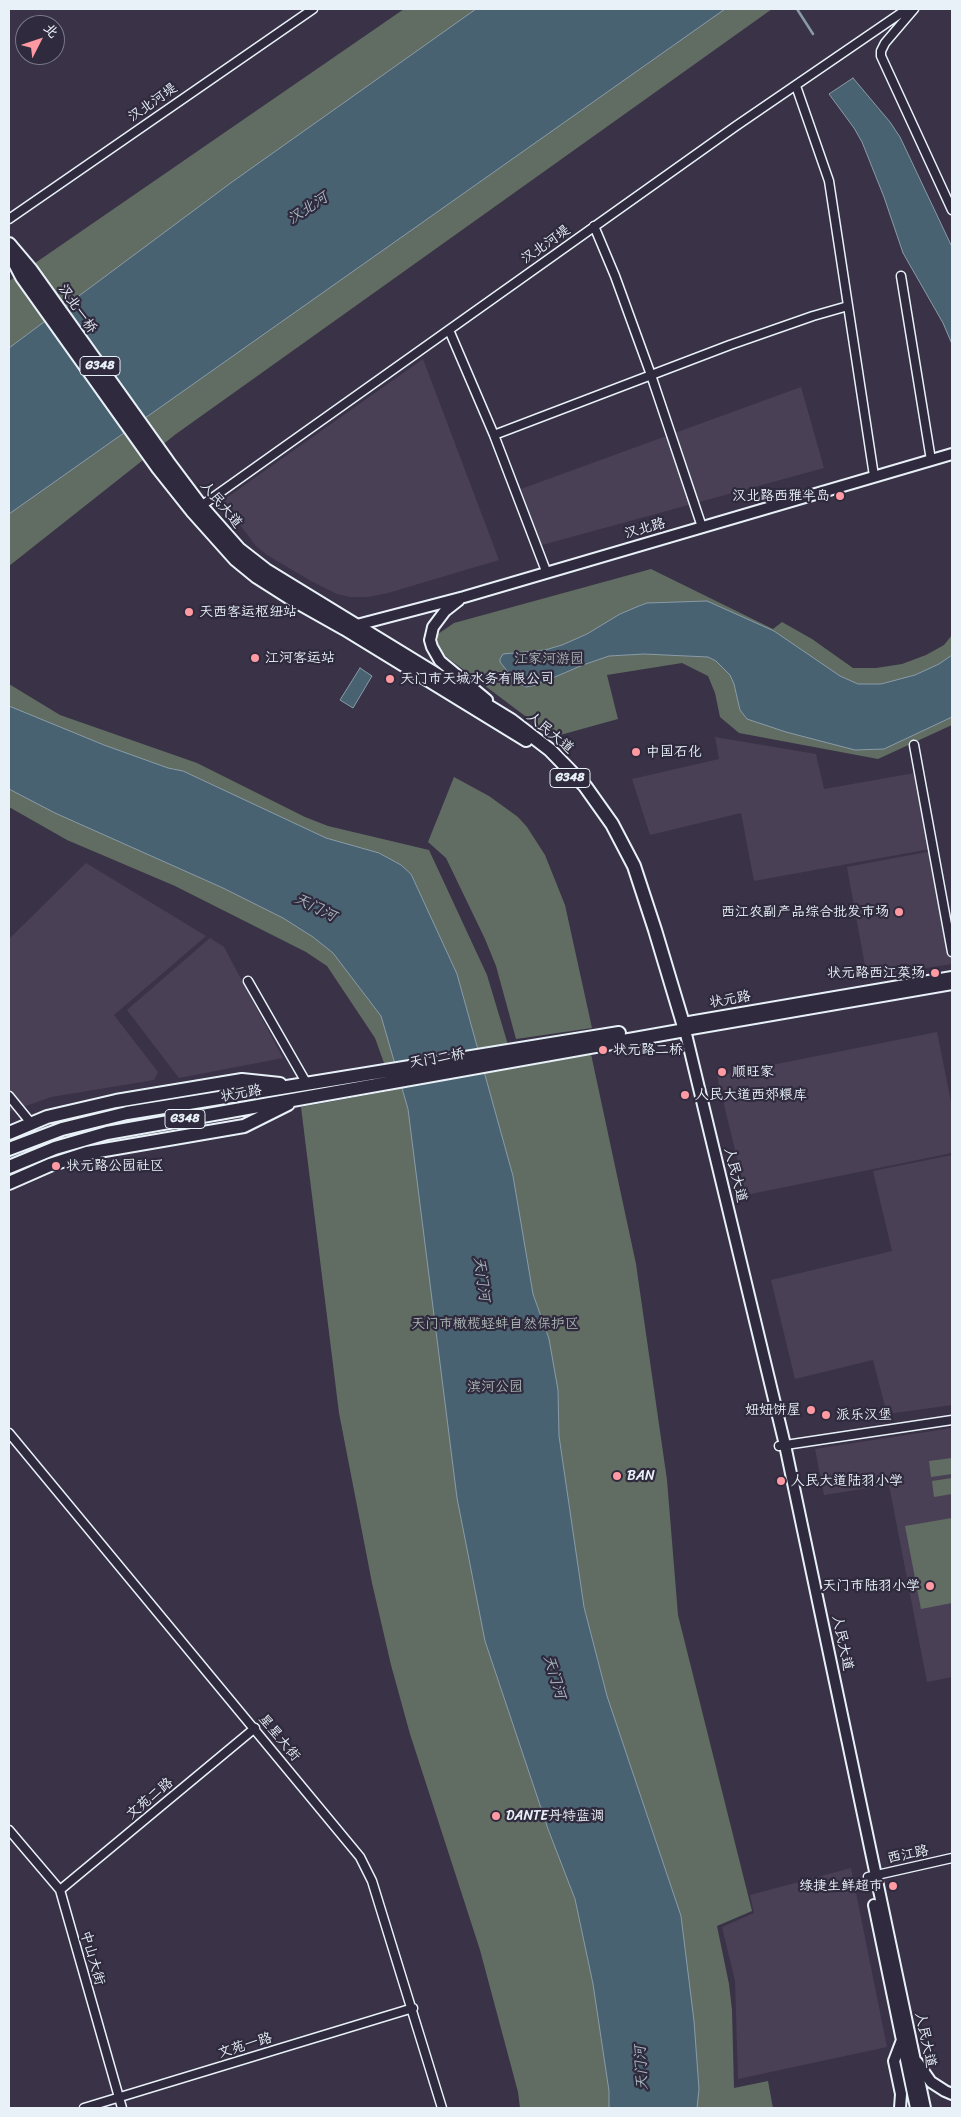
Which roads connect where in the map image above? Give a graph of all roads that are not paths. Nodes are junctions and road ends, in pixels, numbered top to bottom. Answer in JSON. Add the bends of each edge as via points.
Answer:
{"nodes":[{"id":1,"x":312,"y":9,"type":"edge"},
{"id":2,"x":908,"y":9,"type":"edge"},
{"id":3,"x":914,"y":9,"type":"edge"},
{"id":4,"x":796,"y":86,"type":"junction"},
{"id":5,"x":952,"y":210,"type":"edge"},
{"id":6,"x":9,"y":219,"type":"edge"},
{"id":7,"x":594,"y":226,"type":"junction"},
{"id":8,"x":9,"y":244,"type":"edge"},
{"id":9,"x":9,"y":252,"type":"edge"},
{"id":10,"x":27,"y":274,"type":"junction"},
{"id":11,"x":901,"y":276,"type":"dead end"},
{"id":12,"x":848,"y":306,"type":"junction"},
{"id":13,"x":448,"y":330,"type":"junction"},
{"id":14,"x":651,"y":375,"type":"junction"},
{"id":15,"x":494,"y":435,"type":"junction"},
{"id":16,"x":952,"y":454,"type":"edge"},
{"id":17,"x":930,"y":460,"type":"junction"},
{"id":18,"x":163,"y":465,"type":"junction"},
{"id":19,"x":874,"y":476,"type":"junction"},
{"id":20,"x":201,"y":506,"type":"junction"},
{"id":21,"x":702,"y":526,"type":"junction"},
{"id":22,"x":546,"y":571,"type":"junction"},
{"id":23,"x":464,"y":597,"type":"junction"},
{"id":24,"x":358,"y":625,"type":"junction"},
{"id":25,"x":345,"y":629,"type":"junction"},
{"id":26,"x":511,"y":720,"type":"junction"},
{"id":27,"x":914,"y":745,"type":"dead end"},
{"id":28,"x":952,"y":952,"type":"edge"},
{"id":29,"x":952,"y":976,"type":"edge"},
{"id":30,"x":248,"y":981,"type":"dead end"},
{"id":31,"x":952,"y":984,"type":"edge"},
{"id":32,"x":681,"y":1027,"type":"junction"},
{"id":33,"x":513,"y":1055,"type":"joint"},
{"id":34,"x":364,"y":1081,"type":"junction"},
{"id":35,"x":307,"y":1084,"type":"junction"},
{"id":36,"x":292,"y":1086,"type":"junction"},
{"id":37,"x":9,"y":1096,"type":"edge"},
{"id":38,"x":295,"y":1099,"type":"junction"},
{"id":39,"x":31,"y":1123,"type":"junction"},
{"id":40,"x":9,"y":1133,"type":"edge"},
{"id":41,"x":9,"y":1149,"type":"edge"},
{"id":42,"x":9,"y":1167,"type":"edge"},
{"id":43,"x":9,"y":1183,"type":"edge"},
{"id":44,"x":952,"y":1420,"type":"edge"},
{"id":45,"x":9,"y":1433,"type":"edge"},
{"id":46,"x":782,"y":1446,"type":"junction"},
{"id":47,"x":255,"y":1728,"type":"junction"},
{"id":48,"x":9,"y":1830,"type":"edge"},
{"id":49,"x":952,"y":1858,"type":"edge"},
{"id":50,"x":872,"y":1876,"type":"junction"},
{"id":51,"x":60,"y":1890,"type":"junction"},
{"id":52,"x":413,"y":2008,"type":"junction"},
{"id":53,"x":902,"y":2040,"type":"junction"},
{"id":54,"x":913,"y":2054,"type":"junction"},
{"id":55,"x":952,"y":2094,"type":"edge"},
{"id":56,"x":119,"y":2098,"type":"junction"},
{"id":57,"x":84,"y":2108,"type":"edge"},
{"id":58,"x":122,"y":2108,"type":"edge"},
{"id":59,"x":442,"y":2108,"type":"edge"},
{"id":60,"x":900,"y":2108,"type":"edge"},
{"id":61,"x":916,"y":2108,"type":"edge"},
{"id":62,"x":925,"y":2108,"type":"edge"}],
"edges":[{"from":1,"to":6,"type":"street","name":"汉北河堤"},
{"from":2,"to":4,"type":"street","name":"汉北河堤"},
{"from":3,"to":5,"type":"street","via":[[885,43],[881,56]]},
{"from":4,"to":7,"type":"street","name":"汉北河堤"},
{"from":4,"to":12,"type":"street","via":[[829,181]]},
{"from":7,"to":13,"type":"street","name":"汉北河堤"},
{"from":7,"to":14,"type":"street"},
{"from":8,"to":10,"type":"highway","number":"G348"},
{"from":9,"to":10,"type":"highway","number":"G348"},
{"from":10,"to":18,"type":"highway","name":"汉北一桥","number":"G348"},
{"from":11,"to":17,"type":"street"},
{"from":12,"to":14,"type":"street"},
{"from":12,"to":19,"type":"street"},
{"from":13,"to":15,"type":"street"},
{"from":13,"to":20,"type":"street","name":"汉北河堤"},
{"from":14,"to":15,"type":"street"},
{"from":14,"to":21,"type":"street"},
{"from":15,"to":22,"type":"street"},
{"from":16,"to":17,"type":"main road","name":"汉北路"},
{"from":17,"to":19,"type":"main road","name":"汉北路"},
{"from":18,"to":20,"type":"highway","name":"人民大道","number":"G348"},
{"from":18,"to":25,"type":"highway","name":"人民大道","number":"G348","via":[[193,512],[235,559],[269,585]]},
{"from":19,"to":21,"type":"main road","name":"汉北路"},
{"from":20,"to":24,"type":"highway","name":"人民大道","number":"G348","via":[[252,561]]},
{"from":21,"to":22,"type":"main road","name":"汉北路"},
{"from":22,"to":23,"type":"main road","name":"汉北路"},
{"from":23,"to":24,"type":"main road","name":"汉北路"},
{"from":23,"to":26,"type":"main road","via":[[445,611],[433,627],[430,640],[434,653],[448,669]]},
{"from":24,"to":25,"type":"main road","name":"汉北路"},
{"from":24,"to":26,"type":"highway","name":"人民大道","number":"G348"},
{"from":25,"to":32,"type":"highway","name":"人民大道","number":"G348","via":[[521,737],[545,754],[581,790],[610,829],[630,869]]},
{"from":26,"to":32,"type":"highway","name":"人民大道","number":"G348","via":[[568,767],[623,842],[644,894]]},
{"from":27,"to":28,"type":"street"},
{"from":29,"to":32,"type":"main road","name":"状元路"},
{"from":30,"to":35,"type":"street"},
{"from":31,"to":32,"type":"main road","name":"状元路"},
{"from":32,"to":33,"type":"highway","name":"状元路","number":"G348"},
{"from":32,"to":46,"type":"main road","name":"人民大道"},
{"from":33,"to":34,"type":"highway","name":"天门二桥","number":"G348"},
{"from":34,"to":35,"type":"highway","name":"状元路","number":"G348"},
{"from":34,"to":38,"type":"highway","name":"状元路","number":"G348"},
{"from":35,"to":36,"type":"highway","name":"状元路","number":"G348"},
{"from":36,"to":39,"type":"highway","via":[[236,1081],[96,1105]]},
{"from":36,"to":41,"type":"highway","name":"状元路","number":"G348","via":[[104,1118],[62,1128]]},
{"from":37,"to":39,"type":"street"},
{"from":38,"to":42,"type":"highway","name":"状元路","number":"G348","via":[[107,1133],[55,1148]]},
{"from":38,"to":43,"type":"highway","via":[[244,1126],[88,1153]]},
{"from":39,"to":40,"type":"highway"},
{"from":44,"to":46,"type":"street"},
{"from":45,"to":47,"type":"street","name":"星星大街"},
{"from":46,"to":50,"type":"main road","name":"人民大道"},
{"from":47,"to":51,"type":"street","name":"文苑二路"},
{"from":47,"to":52,"type":"street","name":"星星大街","via":[[360,1857],[372,1881]]},
{"from":48,"to":51,"type":"street","name":"中山大街"},
{"from":49,"to":50,"type":"street","name":"西江路"},
{"from":50,"to":53,"type":"main road","name":"人民大道"},
{"from":50,"to":54,"type":"main road","name":"人民大道"},
{"from":51,"to":56,"type":"street","name":"中山大街"},
{"from":52,"to":56,"type":"street","name":"文苑一路"},
{"from":52,"to":59,"type":"street","name":"星星大街"},
{"from":53,"to":60,"type":"main road","via":[[894,2061],[901,2094]]},
{"from":53,"to":61,"type":"main road","name":"人民大道"},
{"from":54,"to":55,"type":"main road","via":[[932,2082]]},
{"from":54,"to":62,"type":"main road","name":"人民大道"},
{"from":56,"to":57,"type":"street","name":"文苑一路"},
{"from":56,"to":58,"type":"street","name":"中山大街"}]}
